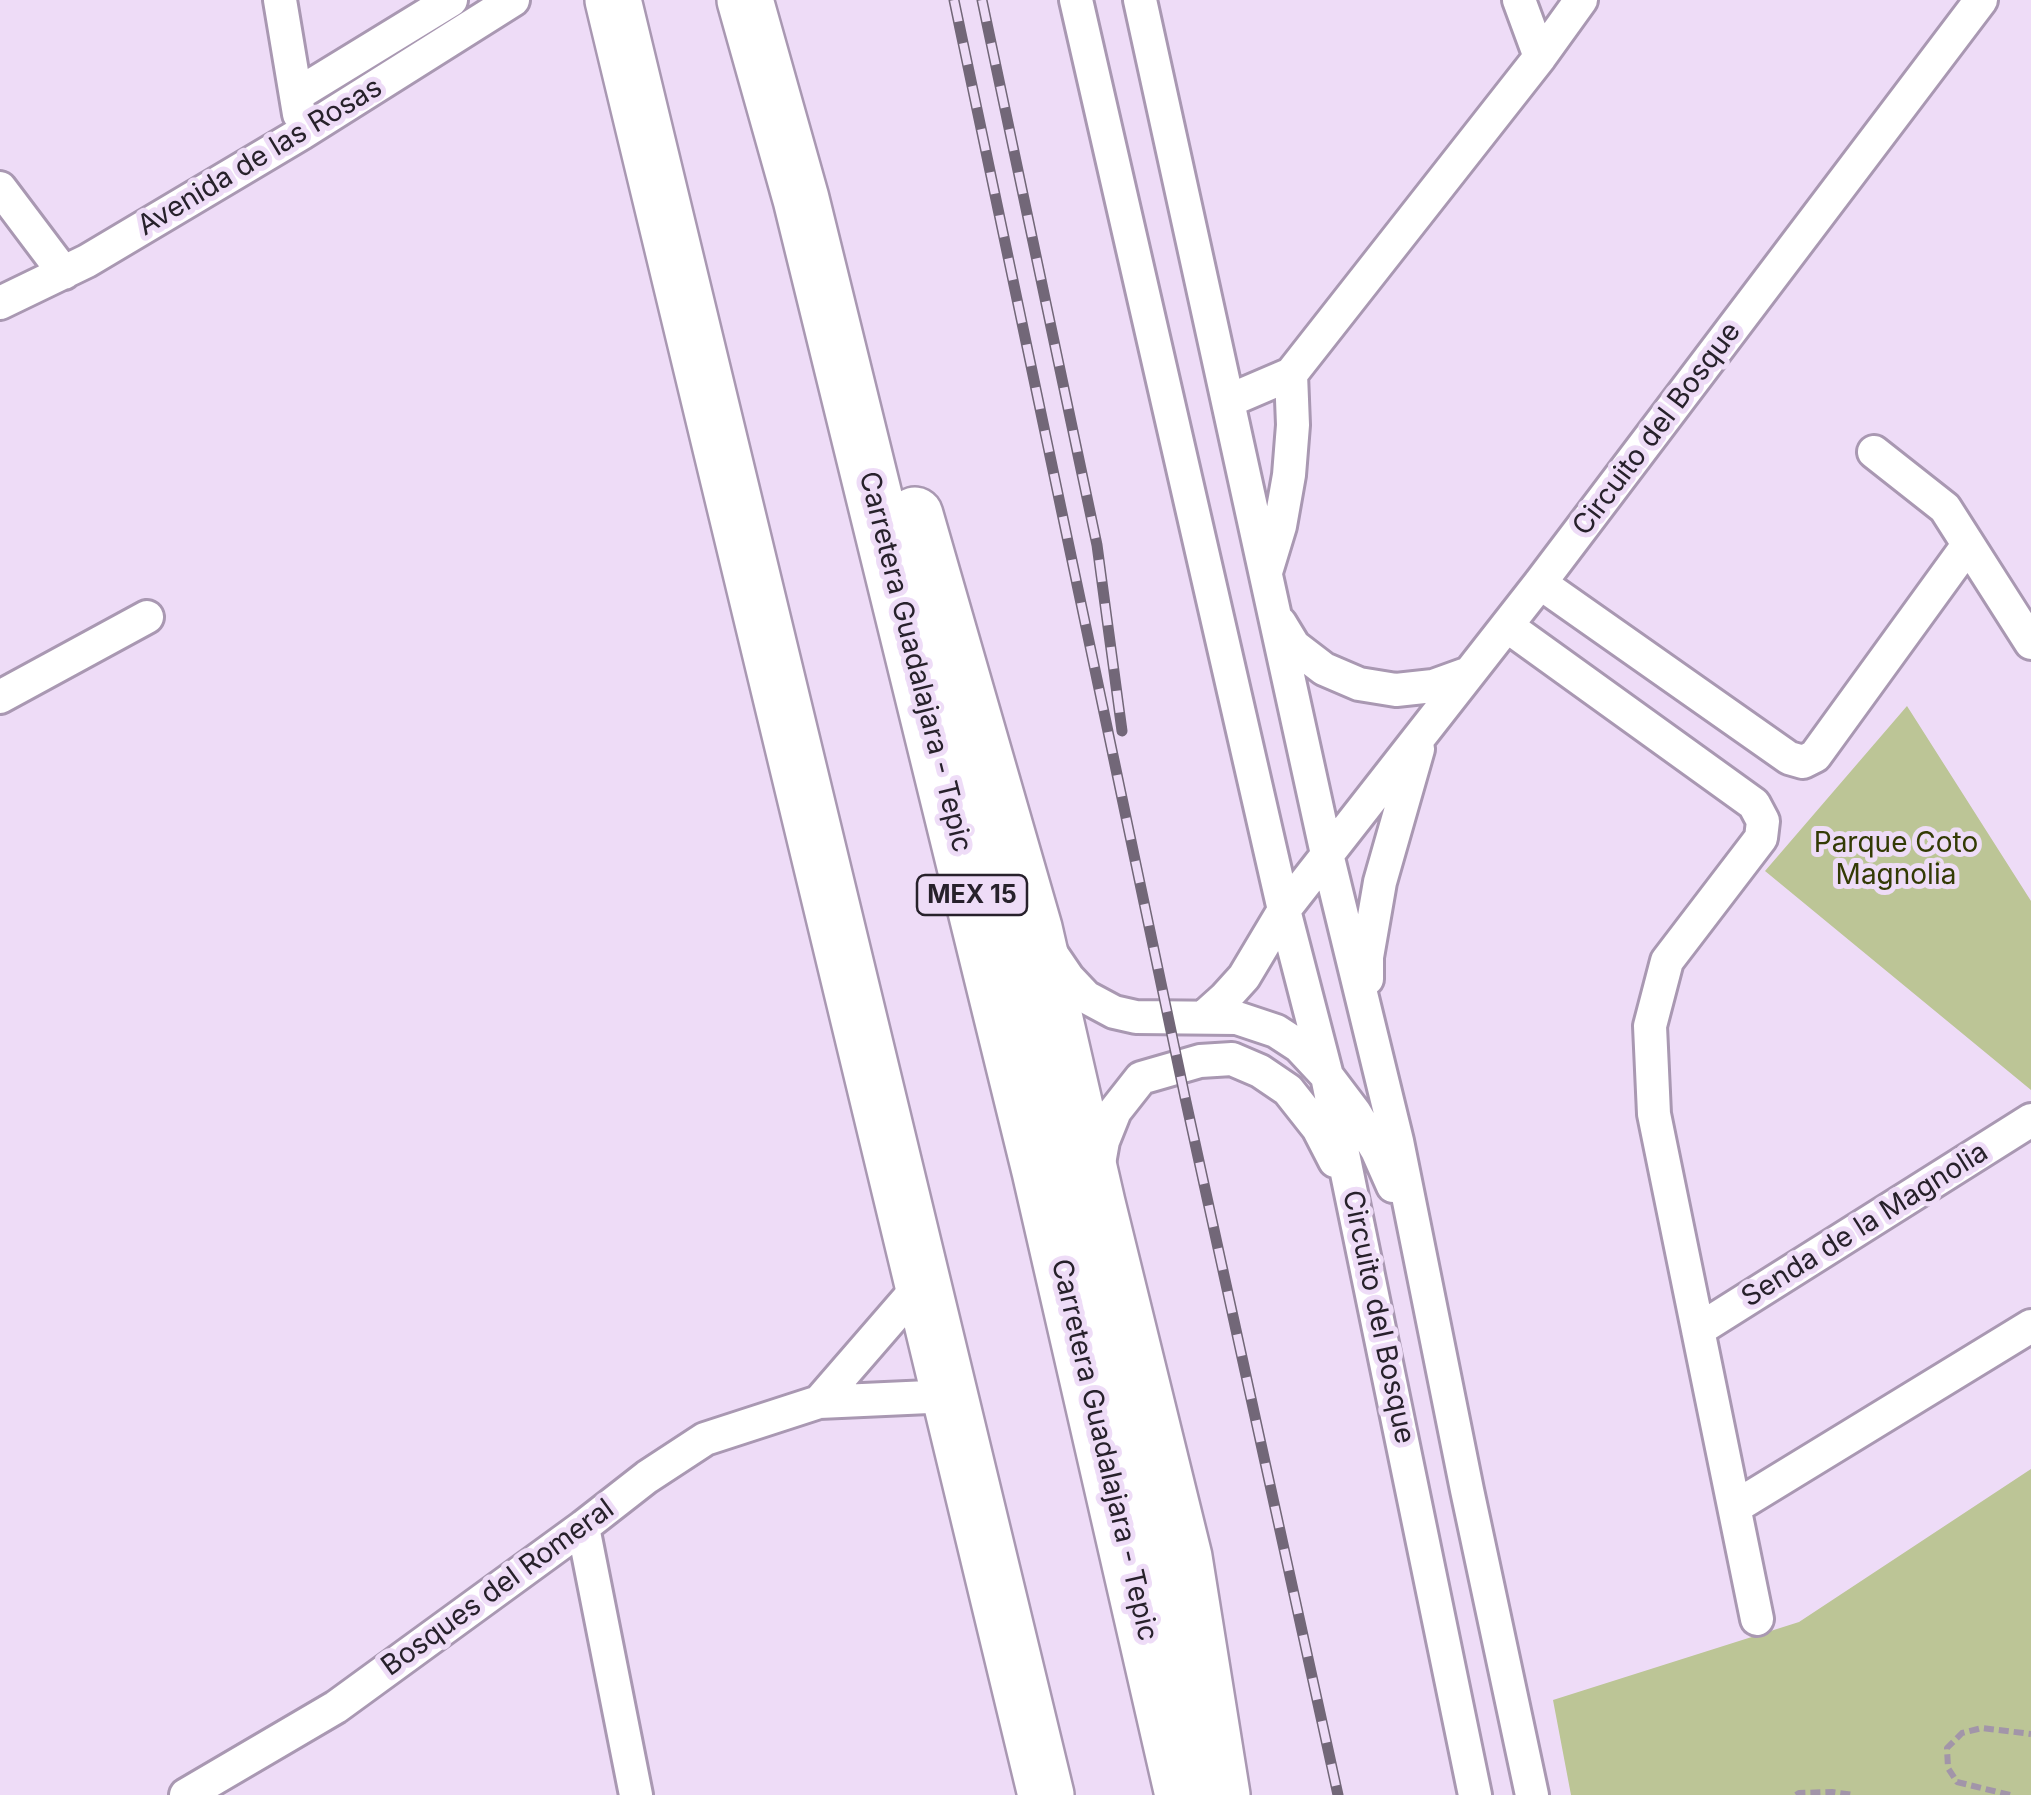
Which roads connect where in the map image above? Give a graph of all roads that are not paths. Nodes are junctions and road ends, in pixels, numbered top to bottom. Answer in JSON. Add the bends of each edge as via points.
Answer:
{"nodes":[{"id":1,"x":280,"y":0,"type":"edge"},
{"id":2,"x":451,"y":0,"type":"edge"},
{"id":3,"x":514,"y":0,"type":"edge"},
{"id":4,"x":744,"y":0,"type":"edge"},
{"id":5,"x":1076,"y":0,"type":"edge"},
{"id":6,"x":1140,"y":0,"type":"edge"},
{"id":7,"x":1519,"y":0,"type":"edge"},
{"id":8,"x":1582,"y":0,"type":"edge"},
{"id":9,"x":1981,"y":0,"type":"edge"},
{"id":10,"x":605,"y":7,"type":"edge"},
{"id":11,"x":1540,"y":57,"type":"junction"},
{"id":12,"x":296,"y":94,"type":"junction"},
{"id":13,"x":302,"y":133,"type":"junction"},
{"id":14,"x":0,"y":188,"type":"edge"},
{"id":15,"x":802,"y":199,"type":"junction"},
{"id":16,"x":64,"y":273,"type":"junction"},
{"id":17,"x":0,"y":303,"type":"edge"},
{"id":18,"x":1292,"y":374,"type":"junction"},
{"id":19,"x":1228,"y":400,"type":"junction"},
{"id":20,"x":1874,"y":452,"type":"dead end"},
{"id":21,"x":1968,"y":544,"type":"junction"},
{"id":22,"x":1266,"y":574,"type":"junction"},
{"id":23,"x":1540,"y":583,"type":"junction"},
{"id":24,"x":1275,"y":615,"type":"junction"},
{"id":25,"x":147,"y":617,"type":"dead end"},
{"id":26,"x":1507,"y":626,"type":"junction"},
{"id":27,"x":2031,"y":643,"type":"edge"},
{"id":28,"x":1469,"y":673,"type":"junction"},
{"id":29,"x":0,"y":697,"type":"edge"},
{"id":30,"x":1423,"y":730,"type":"junction"},
{"id":31,"x":1327,"y":854,"type":"junction"},
{"id":32,"x":1284,"y":910,"type":"junction"},
{"id":33,"x":1034,"y":928,"type":"junction"},
{"id":34,"x":1205,"y":1016,"type":"junction"},
{"id":35,"x":1369,"y":1024,"type":"junction"},
{"id":36,"x":1328,"y":1076,"type":"junction"},
{"id":37,"x":2031,"y":1120,"type":"edge"},
{"id":38,"x":1354,"y":1200,"type":"junction"},
{"id":39,"x":1097,"y":1203,"type":"junction"},
{"id":40,"x":1416,"y":1236,"type":"junction"},
{"id":41,"x":923,"y":1282,"type":"junction"},
{"id":42,"x":2031,"y":1326,"type":"edge"},
{"id":43,"x":1698,"y":1330,"type":"junction"},
{"id":44,"x":951,"y":1396,"type":"junction"},
{"id":45,"x":820,"y":1402,"type":"junction"},
{"id":46,"x":1734,"y":1507,"type":"junction"},
{"id":47,"x":583,"y":1528,"type":"junction"},
{"id":48,"x":1758,"y":1618,"type":"dead end"},
{"id":49,"x":186,"y":1795,"type":"edge"},
{"id":50,"x":636,"y":1795,"type":"edge"},
{"id":51,"x":1046,"y":1795,"type":"edge"},
{"id":52,"x":1183,"y":1795,"type":"edge"},
{"id":53,"x":1222,"y":1795,"type":"edge"},
{"id":54,"x":1476,"y":1795,"type":"edge"},
{"id":55,"x":1532,"y":1795,"type":"edge"}],
"edges":[{"from":1,"to":12,"type":"street"},
{"from":2,"to":12,"type":"street"},
{"from":3,"to":13,"type":"street","name":"Avenida de las Rosas"},
{"from":4,"to":15,"type":"highway","name":"Carretera Guadalajara - Tepic","number":"MEX 15"},
{"from":5,"to":32,"type":"street"},
{"from":6,"to":19,"type":"street"},
{"from":7,"to":11,"type":"street"},
{"from":8,"to":11,"type":"street"},
{"from":9,"to":23,"type":"street","name":"Circuito del Bosque"},
{"from":10,"to":41,"type":"highway"},
{"from":11,"to":18,"type":"street"},
{"from":12,"to":13,"type":"street"},
{"from":13,"to":16,"type":"street","name":"Avenida de las Rosas"},
{"from":14,"to":16,"type":"street"},
{"from":15,"to":33,"type":"highway","via":[[895,445]]},
{"from":15,"to":52,"type":"highway","name":"Carretera Guadalajara - Tepic","number":"MEX 15","via":[[1040,1172]]},
{"from":16,"to":17,"type":"street","name":"Avenida de las Rosas"},
{"from":18,"to":19,"type":"street"},
{"from":18,"to":22,"type":"street","via":[[1289,475]]},
{"from":19,"to":22,"type":"street"},
{"from":20,"to":21,"type":"street","via":[[1945,508]]},
{"from":21,"to":23,"type":"street","via":[[1815,756],[1803,762]]},
{"from":21,"to":27,"type":"street"},
{"from":22,"to":24,"type":"street"},
{"from":23,"to":26,"type":"street","name":"Circuito del Bosque"},
{"from":24,"to":28,"type":"street","via":[[1294,646],[1358,684],[1396,690]]},
{"from":24,"to":31,"type":"street"},
{"from":25,"to":29,"type":"street"},
{"from":26,"to":28,"type":"street","name":"Circuito del Bosque"},
{"from":26,"to":43,"type":"street","via":[[1754,804],[1763,822],[1761,838],[1667,961],[1650,1026],[1654,1114]]},
{"from":28,"to":30,"type":"street","name":"Circuito del Bosque"},
{"from":30,"to":31,"type":"street","name":"Circuito del Bosque"},
{"from":30,"to":35,"type":"street","via":[[1366,958]]},
{"from":31,"to":32,"type":"street","name":"Circuito del Bosque"},
{"from":31,"to":35,"type":"street","name":"Circuito del Bosque"},
{"from":32,"to":34,"type":"street","via":[[1244,977]]},
{"from":32,"to":36,"type":"street","name":"Circuito del Bosque"},
{"from":33,"to":34,"type":"street","via":[[1086,997],[1114,1012]]},
{"from":33,"to":39,"type":"highway"},
{"from":34,"to":36,"type":"street","via":[[1276,1031]]},
{"from":35,"to":40,"type":"street","name":"Circuito del Bosque"},
{"from":36,"to":38,"type":"street","name":"Circuito del Bosque"},
{"from":36,"to":40,"type":"street","via":[[1377,1150]]},
{"from":37,"to":43,"type":"street","name":"Senda de la Magnolia"},
{"from":38,"to":39,"type":"street","via":[[1318,1128],[1288,1090],[1232,1060],[1200,1061],[1141,1078],[1115,1111],[1103,1141]]},
{"from":38,"to":54,"type":"street","name":"Circuito del Bosque"},
{"from":39,"to":53,"type":"highway","via":[[1184,1557]]},
{"from":40,"to":55,"type":"street","name":"Circuito del Bosque"},
{"from":41,"to":44,"type":"highway"},
{"from":41,"to":45,"type":"street"},
{"from":42,"to":46,"type":"street"},
{"from":43,"to":46,"type":"street"},
{"from":44,"to":45,"type":"street","name":"Bosques del Romeral"},
{"from":44,"to":51,"type":"highway"},
{"from":45,"to":47,"type":"street","name":"Bosques del Romeral","via":[[705,1439]]},
{"from":46,"to":48,"type":"street"},
{"from":47,"to":49,"type":"street","name":"Bosques del Romeral","via":[[336,1707]]},
{"from":47,"to":50,"type":"street"}]}
